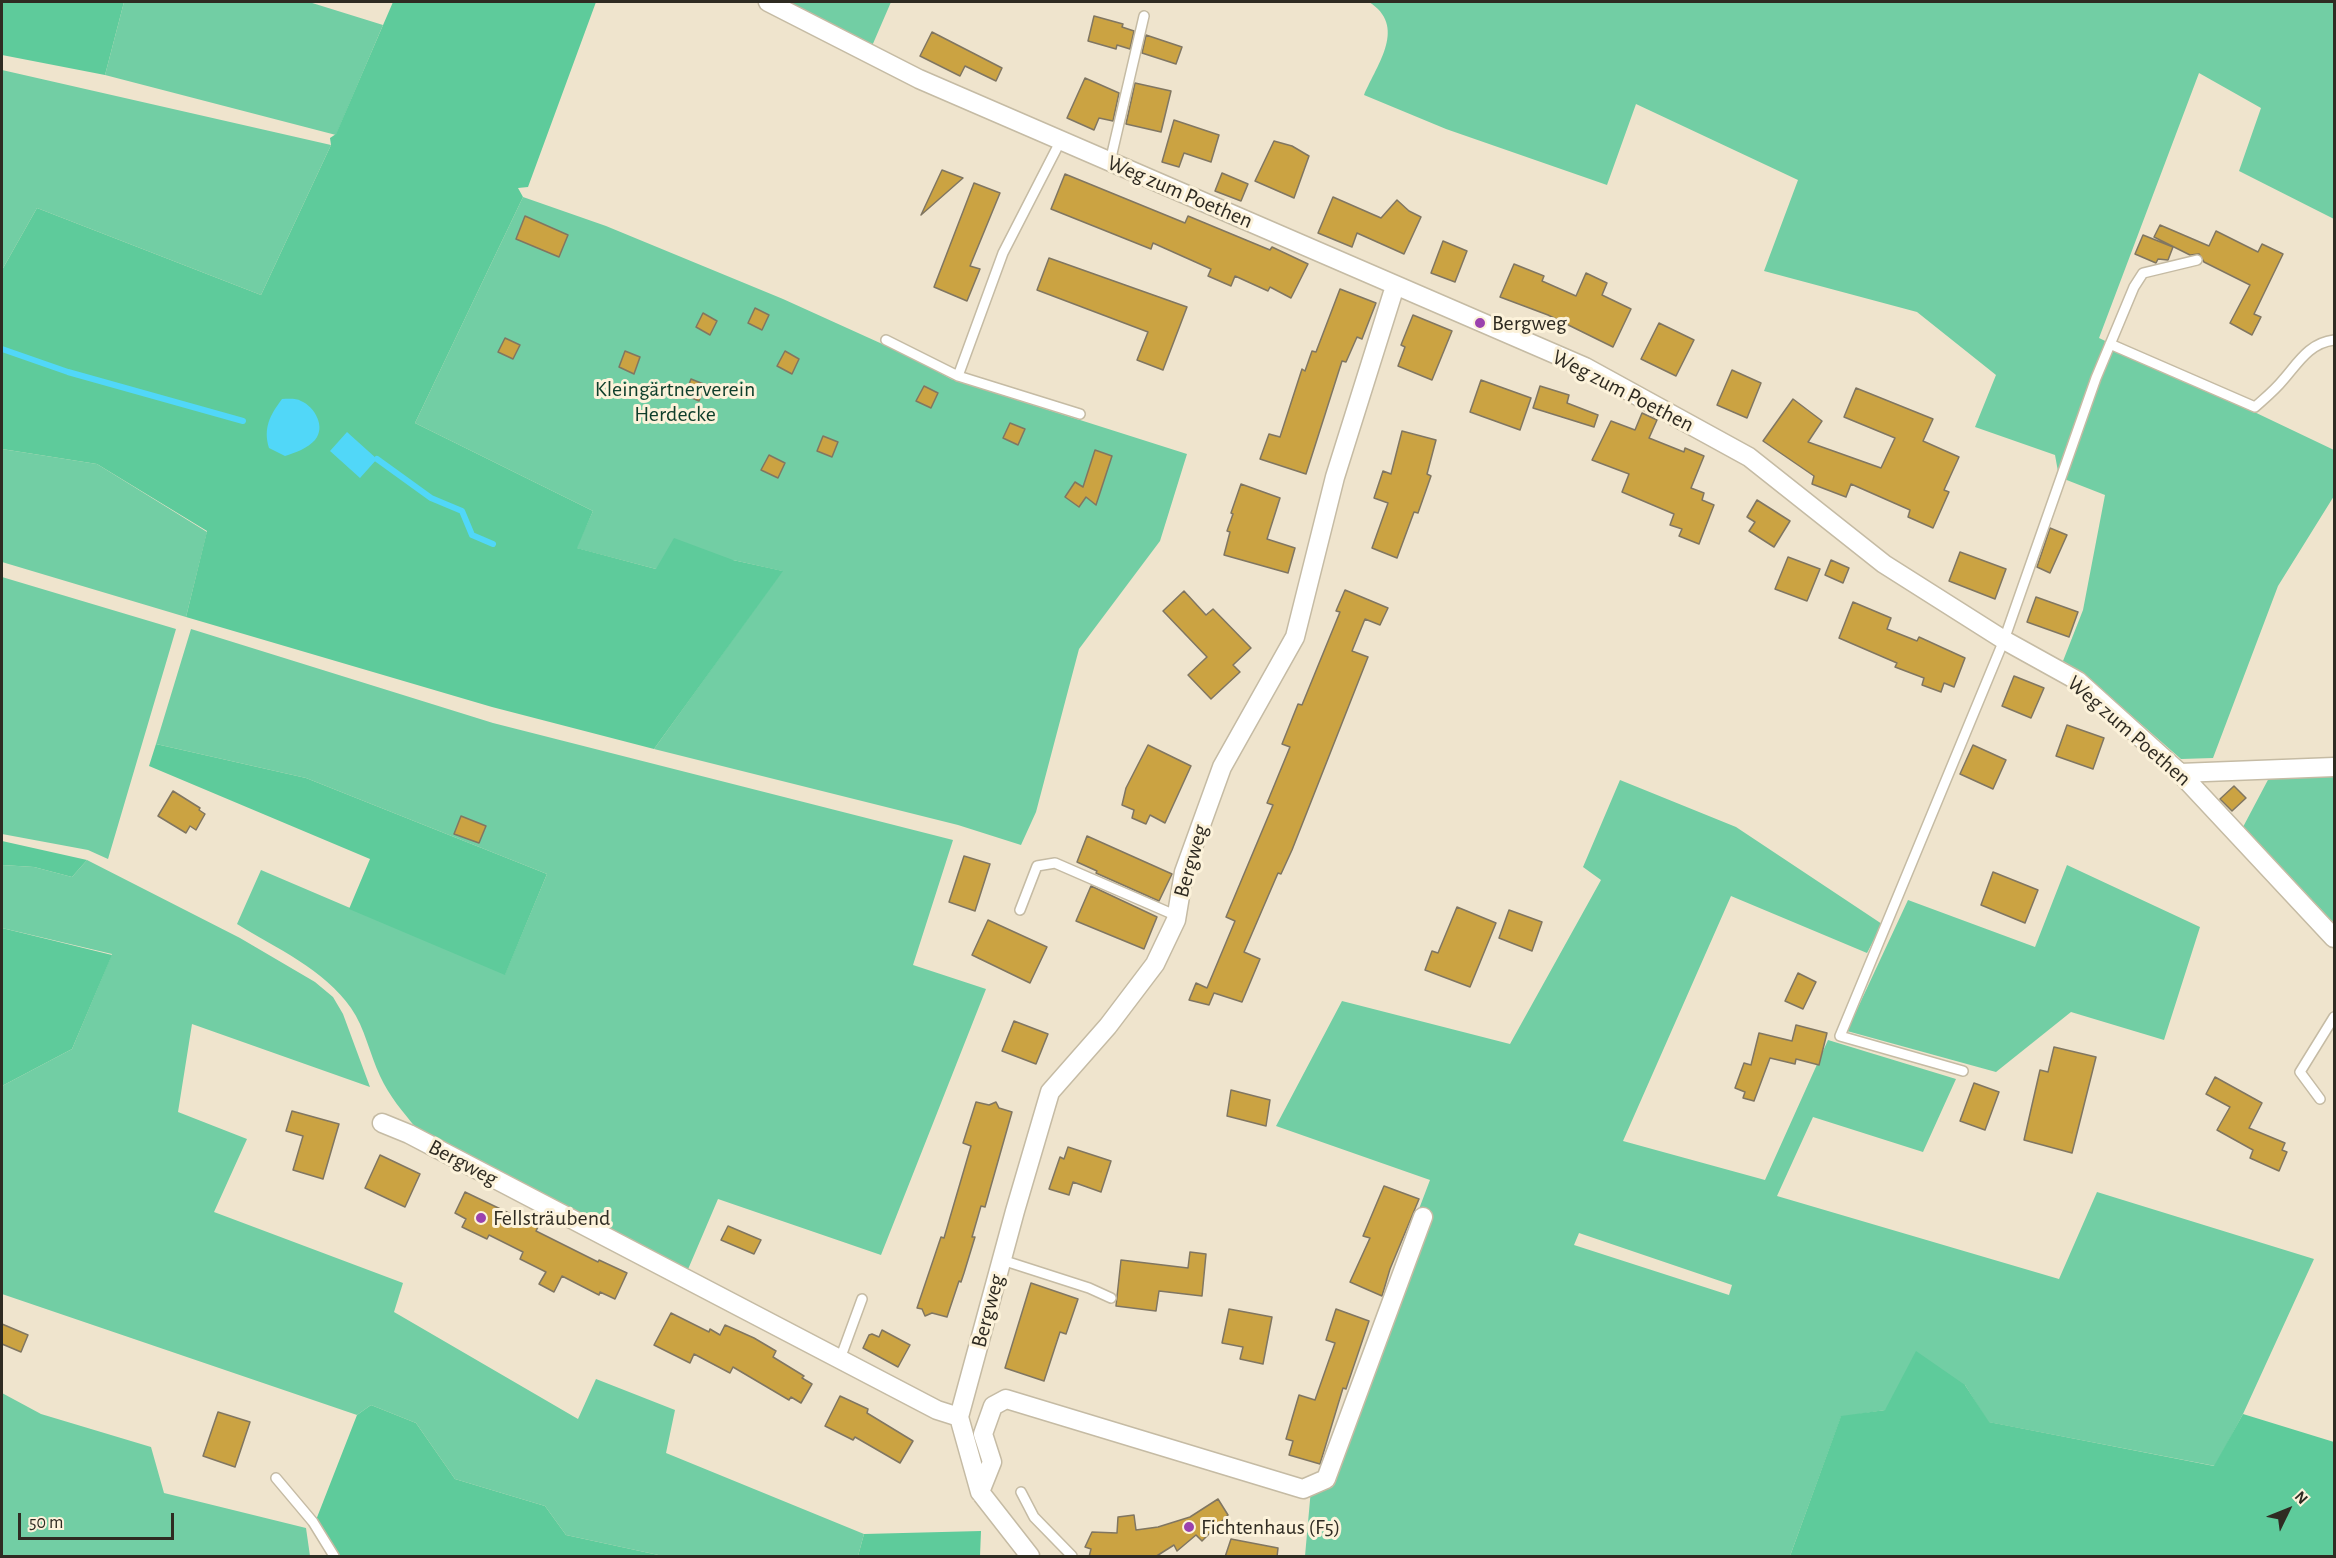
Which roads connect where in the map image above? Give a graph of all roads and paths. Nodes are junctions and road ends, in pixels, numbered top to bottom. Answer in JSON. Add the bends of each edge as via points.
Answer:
{"nodes":[{"id":1,"x":768,"y":2,"type":"edge"},
{"id":2,"x":1144,"y":16,"type":"dead end"},
{"id":3,"x":1061,"y":140,"type":"junction"},
{"id":4,"x":1110,"y":162,"type":"junction"},
{"id":5,"x":2197,"y":260,"type":"dead end"},
{"id":6,"x":1395,"y":286,"type":"junction"},
{"id":7,"x":886,"y":340,"type":"dead end"},
{"id":8,"x":2334,"y":340,"type":"edge"},
{"id":9,"x":2110,"y":344,"type":"junction"},
{"id":10,"x":958,"y":376,"type":"junction"},
{"id":11,"x":1080,"y":414,"type":"dead end"},
{"id":12,"x":2004,"y":640,"type":"junction"},
{"id":13,"x":2334,"y":767,"type":"edge"},
{"id":14,"x":2180,"y":773,"type":"junction"},
{"id":15,"x":1020,"y":910,"type":"dead end"},
{"id":16,"x":1177,"y":915,"type":"junction"},
{"id":17,"x":2334,"y":938,"type":"edge"},
{"id":18,"x":2334,"y":1017,"type":"edge"},
{"id":19,"x":1963,"y":1071,"type":"dead end"},
{"id":20,"x":2320,"y":1099,"type":"dead end"},
{"id":21,"x":382,"y":1123,"type":"dead end"},
{"id":22,"x":1423,"y":1217,"type":"dead end"},
{"id":23,"x":1002,"y":1260,"type":"junction"},
{"id":24,"x":1111,"y":1298,"type":"dead end"},
{"id":25,"x":862,"y":1299,"type":"dead end"},
{"id":26,"x":840,"y":1359,"type":"junction"},
{"id":27,"x":959,"y":1417,"type":"junction"},
{"id":28,"x":276,"y":1478,"type":"dead end"},
{"id":29,"x":980,"y":1492,"type":"junction"},
{"id":30,"x":1021,"y":1492,"type":"dead end"},
{"id":31,"x":334,"y":1557,"type":"edge"},
{"id":32,"x":1030,"y":1557,"type":"edge"},
{"id":33,"x":1072,"y":1557,"type":"edge"}],
"edges":[{"from":1,"to":3,"type":"street","name":"Weg zum Poethen","via":[[919,79]]},
{"from":2,"to":4,"type":"lane"},
{"from":3,"to":4,"type":"street","name":"Weg zum Poethen"},
{"from":3,"to":10,"type":"lane","via":[[1003,253]]},
{"from":4,"to":6,"type":"street","name":"Weg zum Poethen"},
{"from":5,"to":9,"type":"lane","via":[[2143,273]]},
{"from":6,"to":12,"type":"street","name":"Weg zum Poethen","via":[[1585,367],[1749,457],[1884,564]]},
{"from":6,"to":16,"type":"street","name":"Bergweg","via":[[1335,477],[1295,637],[1222,767],[1184,872]]},
{"from":7,"to":10,"type":"lane"},
{"from":8,"to":9,"type":"lane","via":[[2300,357],[2283,381],[2255,407]]},
{"from":9,"to":12,"type":"lane"},
{"from":10,"to":11,"type":"lane"},
{"from":12,"to":14,"type":"street","name":"Weg zum Poethen","via":[[2078,681]]},
{"from":12,"to":19,"type":"lane","via":[[1840,1036]]},
{"from":13,"to":14,"type":"street"},
{"from":14,"to":17,"type":"street","name":"Weg zum Poethen"},
{"from":15,"to":16,"type":"lane","via":[[1037,866],[1055,864]]},
{"from":16,"to":23,"type":"street","name":"Bergweg","via":[[1155,964],[1050,1092]]},
{"from":18,"to":20,"type":"lane","via":[[2300,1072]]},
{"from":21,"to":26,"type":"street","name":"Bergweg"},
{"from":22,"to":29,"type":"street","via":[[1326,1479],[1303,1489],[1006,1399],[993,1406],[983,1434],[992,1462]]},
{"from":23,"to":24,"type":"lane"},
{"from":23,"to":27,"type":"street","name":"Bergweg"},
{"from":25,"to":26,"type":"lane"},
{"from":26,"to":27,"type":"street","name":"Bergweg","via":[[937,1410]]},
{"from":27,"to":29,"type":"street"},
{"from":28,"to":31,"type":"lane","via":[[313,1522]]},
{"from":29,"to":32,"type":"street"},
{"from":30,"to":33,"type":"lane","via":[[1034,1517]]}]}
